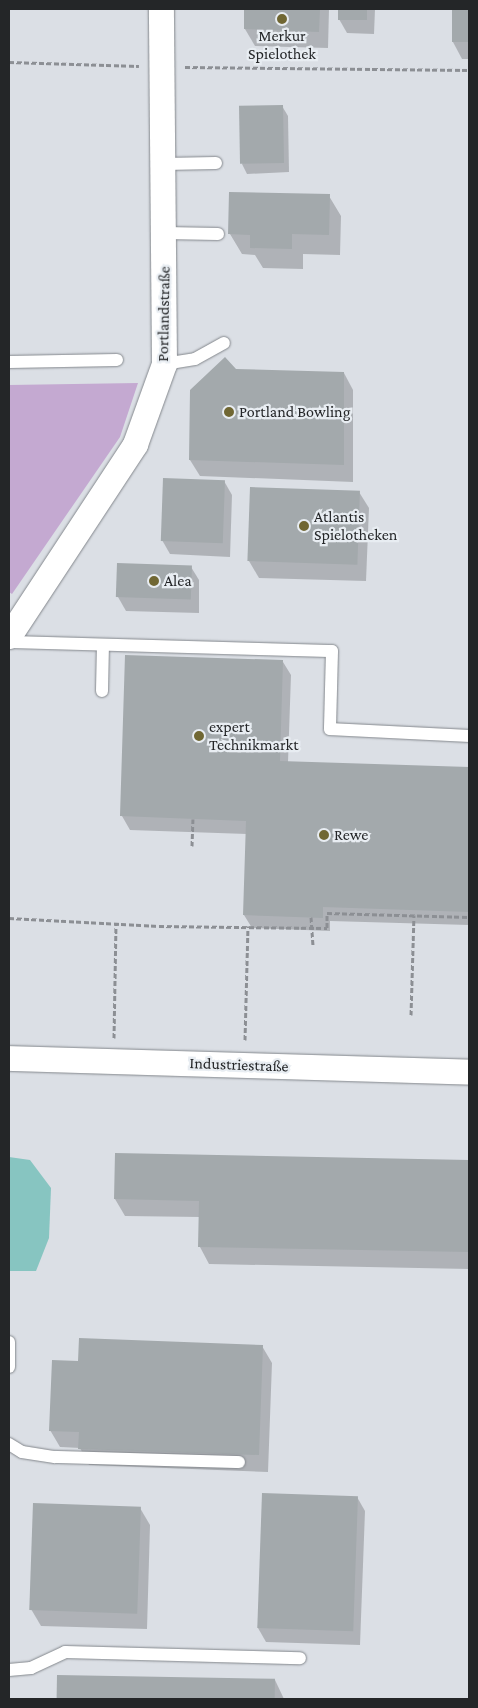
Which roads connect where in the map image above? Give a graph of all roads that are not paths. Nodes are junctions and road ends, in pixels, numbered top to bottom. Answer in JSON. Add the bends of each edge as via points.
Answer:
{"nodes":[{"id":1,"x":161,"y":9,"type":"edge"},
{"id":2,"x":216,"y":163,"type":"dead end"},
{"id":3,"x":164,"y":164,"type":"junction"},
{"id":4,"x":165,"y":233,"type":"junction"},
{"id":5,"x":218,"y":234,"type":"dead end"},
{"id":6,"x":224,"y":343,"type":"dead end"},
{"id":7,"x":117,"y":360,"type":"dead end"},
{"id":8,"x":9,"y":362,"type":"edge"},
{"id":9,"x":164,"y":364,"type":"junction"},
{"id":10,"x":9,"y":636,"type":"edge"},
{"id":11,"x":9,"y":642,"type":"edge"},
{"id":12,"x":103,"y":645,"type":"junction"},
{"id":13,"x":102,"y":691,"type":"dead end"},
{"id":14,"x":469,"y":736,"type":"edge"},
{"id":15,"x":9,"y":1058,"type":"edge"},
{"id":16,"x":469,"y":1072,"type":"edge"},
{"id":17,"x":9,"y":1342,"type":"edge"},
{"id":18,"x":9,"y":1367,"type":"edge"},
{"id":19,"x":9,"y":1444,"type":"edge"},
{"id":20,"x":239,"y":1462,"type":"dead end"},
{"id":21,"x":300,"y":1658,"type":"dead end"},
{"id":22,"x":9,"y":1670,"type":"edge"}],
"edges":[{"from":1,"to":3,"type":"street","name":"Portlandstraße"},
{"from":2,"to":3,"type":"lane"},
{"from":3,"to":4,"type":"street","name":"Portlandstraße"},
{"from":4,"to":5,"type":"lane"},
{"from":4,"to":9,"type":"street","name":"Portlandstraße"},
{"from":6,"to":9,"type":"lane","via":[[195,359]]},
{"from":7,"to":8,"type":"lane"},
{"from":9,"to":10,"type":"street","name":"Portlandstraße","via":[[135,444]]},
{"from":11,"to":12,"type":"lane"},
{"from":12,"to":13,"type":"lane"},
{"from":12,"to":14,"type":"lane","via":[[332,651],[330,729]]},
{"from":15,"to":16,"type":"street","name":"Industriestraße"},
{"from":17,"to":18,"type":"lane"},
{"from":19,"to":20,"type":"lane","via":[[22,1452],[55,1457]]},
{"from":21,"to":22,"type":"lane","via":[[65,1652],[31,1668]]}]}
